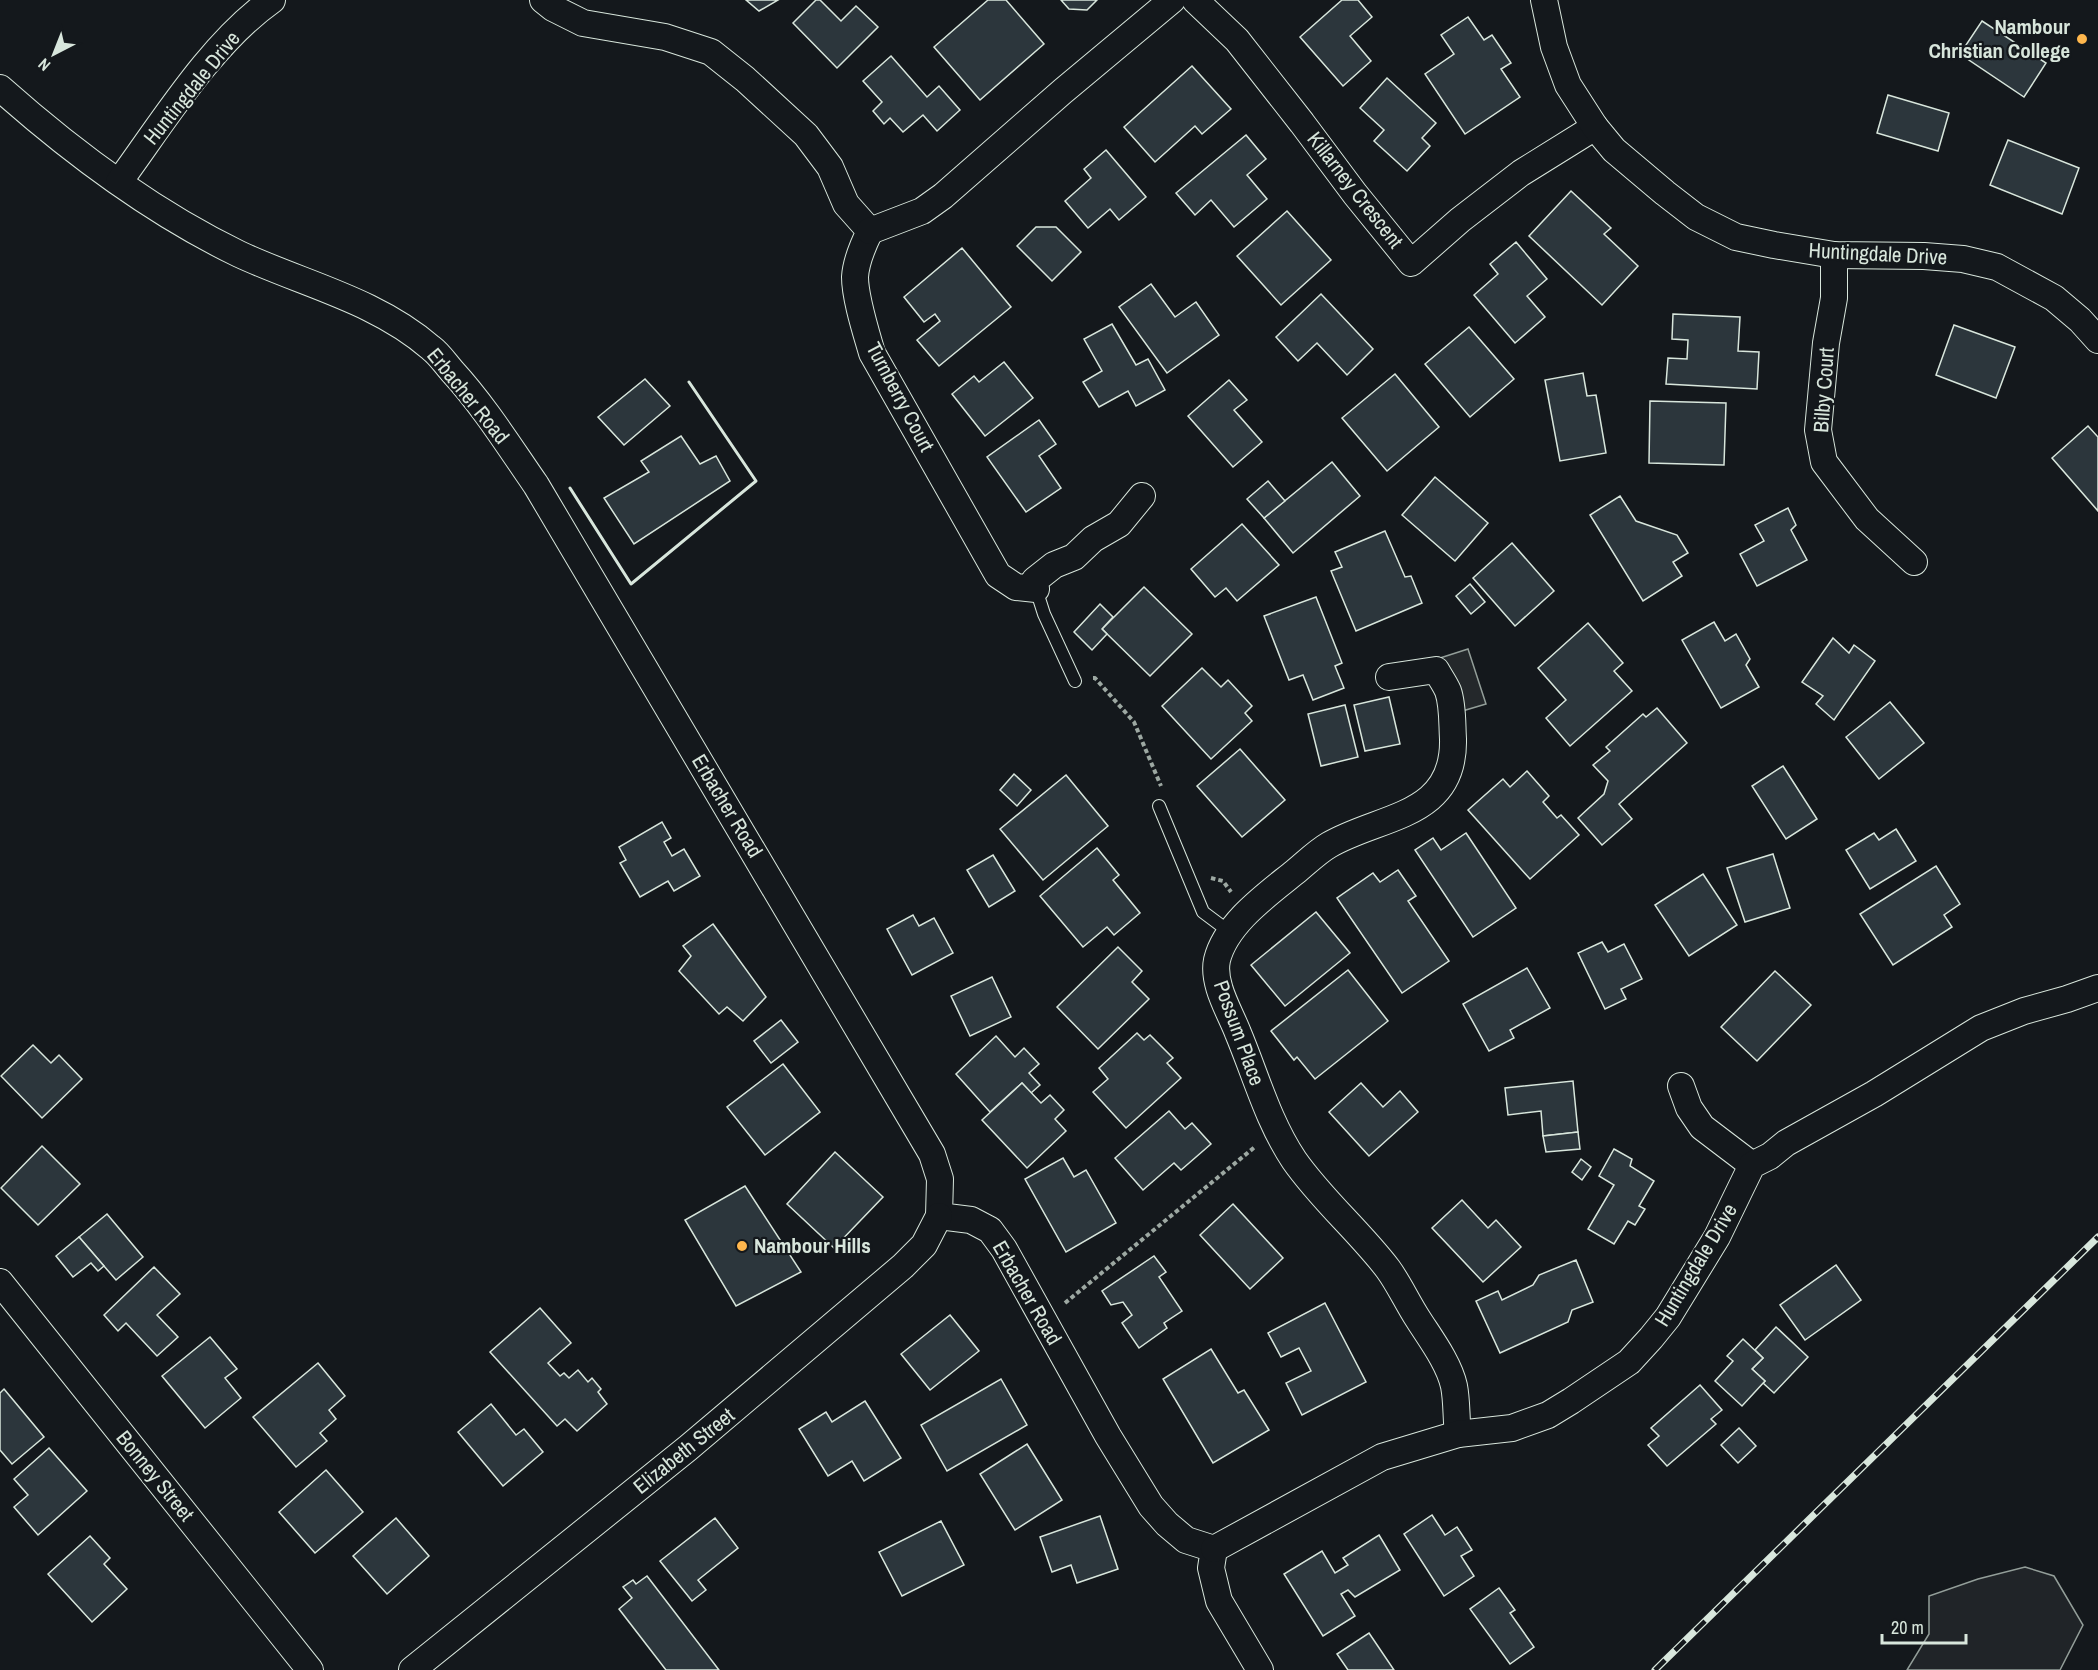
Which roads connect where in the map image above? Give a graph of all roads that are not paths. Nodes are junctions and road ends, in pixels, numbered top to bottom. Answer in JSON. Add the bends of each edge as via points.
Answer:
{"nodes":[{"id":1,"x":272,"y":0,"type":"edge"},
{"id":2,"x":543,"y":0,"type":"edge"},
{"id":3,"x":1172,"y":0,"type":"edge"},
{"id":4,"x":1196,"y":0,"type":"edge"},
{"id":5,"x":1544,"y":0,"type":"edge"},
{"id":6,"x":0,"y":88,"type":"edge"},
{"id":7,"x":1594,"y":127,"type":"junction"},
{"id":8,"x":119,"y":182,"type":"junction"},
{"id":9,"x":870,"y":231,"type":"junction"},
{"id":10,"x":1834,"y":255,"type":"junction"},
{"id":11,"x":2098,"y":340,"type":"edge"},
{"id":12,"x":1142,"y":496,"type":"dead end"},
{"id":13,"x":1914,"y":562,"type":"dead end"},
{"id":14,"x":1036,"y":589,"type":"junction"},
{"id":15,"x":1389,"y":677,"type":"dead end"},
{"id":16,"x":1075,"y":681,"type":"dead end"},
{"id":17,"x":1159,"y":806,"type":"dead end"},
{"id":18,"x":1231,"y":933,"type":"junction"},
{"id":19,"x":2098,"y":988,"type":"edge"},
{"id":20,"x":1682,"y":1086,"type":"dead end"},
{"id":21,"x":1752,"y":1165,"type":"junction"},
{"id":22,"x":939,"y":1216,"type":"junction"},
{"id":23,"x":0,"y":1282,"type":"edge"},
{"id":24,"x":1458,"y":1434,"type":"junction"},
{"id":25,"x":1214,"y":1549,"type":"junction"},
{"id":26,"x":310,"y":1670,"type":"edge"},
{"id":27,"x":412,"y":1670,"type":"edge"},
{"id":28,"x":1260,"y":1670,"type":"edge"}],
"edges":[{"from":1,"to":8,"type":"street","name":"Huntingdale Drive","via":[[238,29],[201,70]]},
{"from":2,"to":9,"type":"street","via":[[583,23],[666,37],[711,52],[806,135],[830,167],[846,204]]},
{"from":3,"to":9,"type":"street","via":[[943,196],[922,211]]},
{"from":4,"to":7,"type":"street","name":"Killarney Crescent","via":[[1237,40],[1411,262],[1521,172]]},
{"from":5,"to":7,"type":"street","name":"Huntingdale Drive","via":[[1554,47],[1568,85]]},
{"from":6,"to":8,"type":"street","name":"Erbacher Road"},
{"from":7,"to":10,"type":"street","name":"Huntingdale Drive","via":[[1614,150],[1696,217],[1737,237]]},
{"from":8,"to":22,"type":"street","name":"Erbacher Road","via":[[155,207],[240,254],[390,319],[432,348],[464,384],[536,485],[932,1154],[940,1179]]},
{"from":9,"to":14,"type":"street","name":"Turnberry Court","via":[[855,277],[872,353],[998,575],[1016,587]]},
{"from":10,"to":11,"type":"street","name":"Huntingdale Drive","via":[[1924,256],[1997,267],[2054,298]]},
{"from":10,"to":13,"type":"street","name":"Bilby Court","via":[[1834,298],[1818,430],[1824,462],[1867,519]]},
{"from":12,"to":14,"type":"street","via":[[1119,524],[1035,580]]},
{"from":14,"to":16,"type":"lane"},
{"from":15,"to":18,"type":"street","name":"Possum Place","via":[[1436,670],[1448,691],[1453,746],[1442,784],[1427,801],[1409,812],[1327,846],[1245,913]]},
{"from":17,"to":18,"type":"lane","via":[[1203,912]]},
{"from":18,"to":24,"type":"street","name":"Possum Place","via":[[1217,961],[1217,981],[1276,1129],[1307,1178],[1389,1271],[1436,1347],[1454,1385]]},
{"from":19,"to":21,"type":"street","via":[[1981,1028]]},
{"from":20,"to":21,"type":"street","via":[[1689,1108],[1702,1127]]},
{"from":21,"to":24,"type":"street","name":"Huntingdale Drive","via":[[1692,1280],[1662,1324],[1629,1362],[1548,1415],[1512,1428]]},
{"from":22,"to":25,"type":"street","name":"Erbacher Road","via":[[971,1220],[990,1230],[1151,1506],[1186,1540]]},
{"from":22,"to":27,"type":"street","name":"Elizabeth Street","via":[[924,1245],[903,1266],[688,1448]]},
{"from":23,"to":26,"type":"street","name":"Bonney Street"},
{"from":24,"to":25,"type":"street","name":"Huntingdale Drive","via":[[1382,1458]]},
{"from":25,"to":28,"type":"street","via":[[1211,1568],[1219,1601]]}]}
